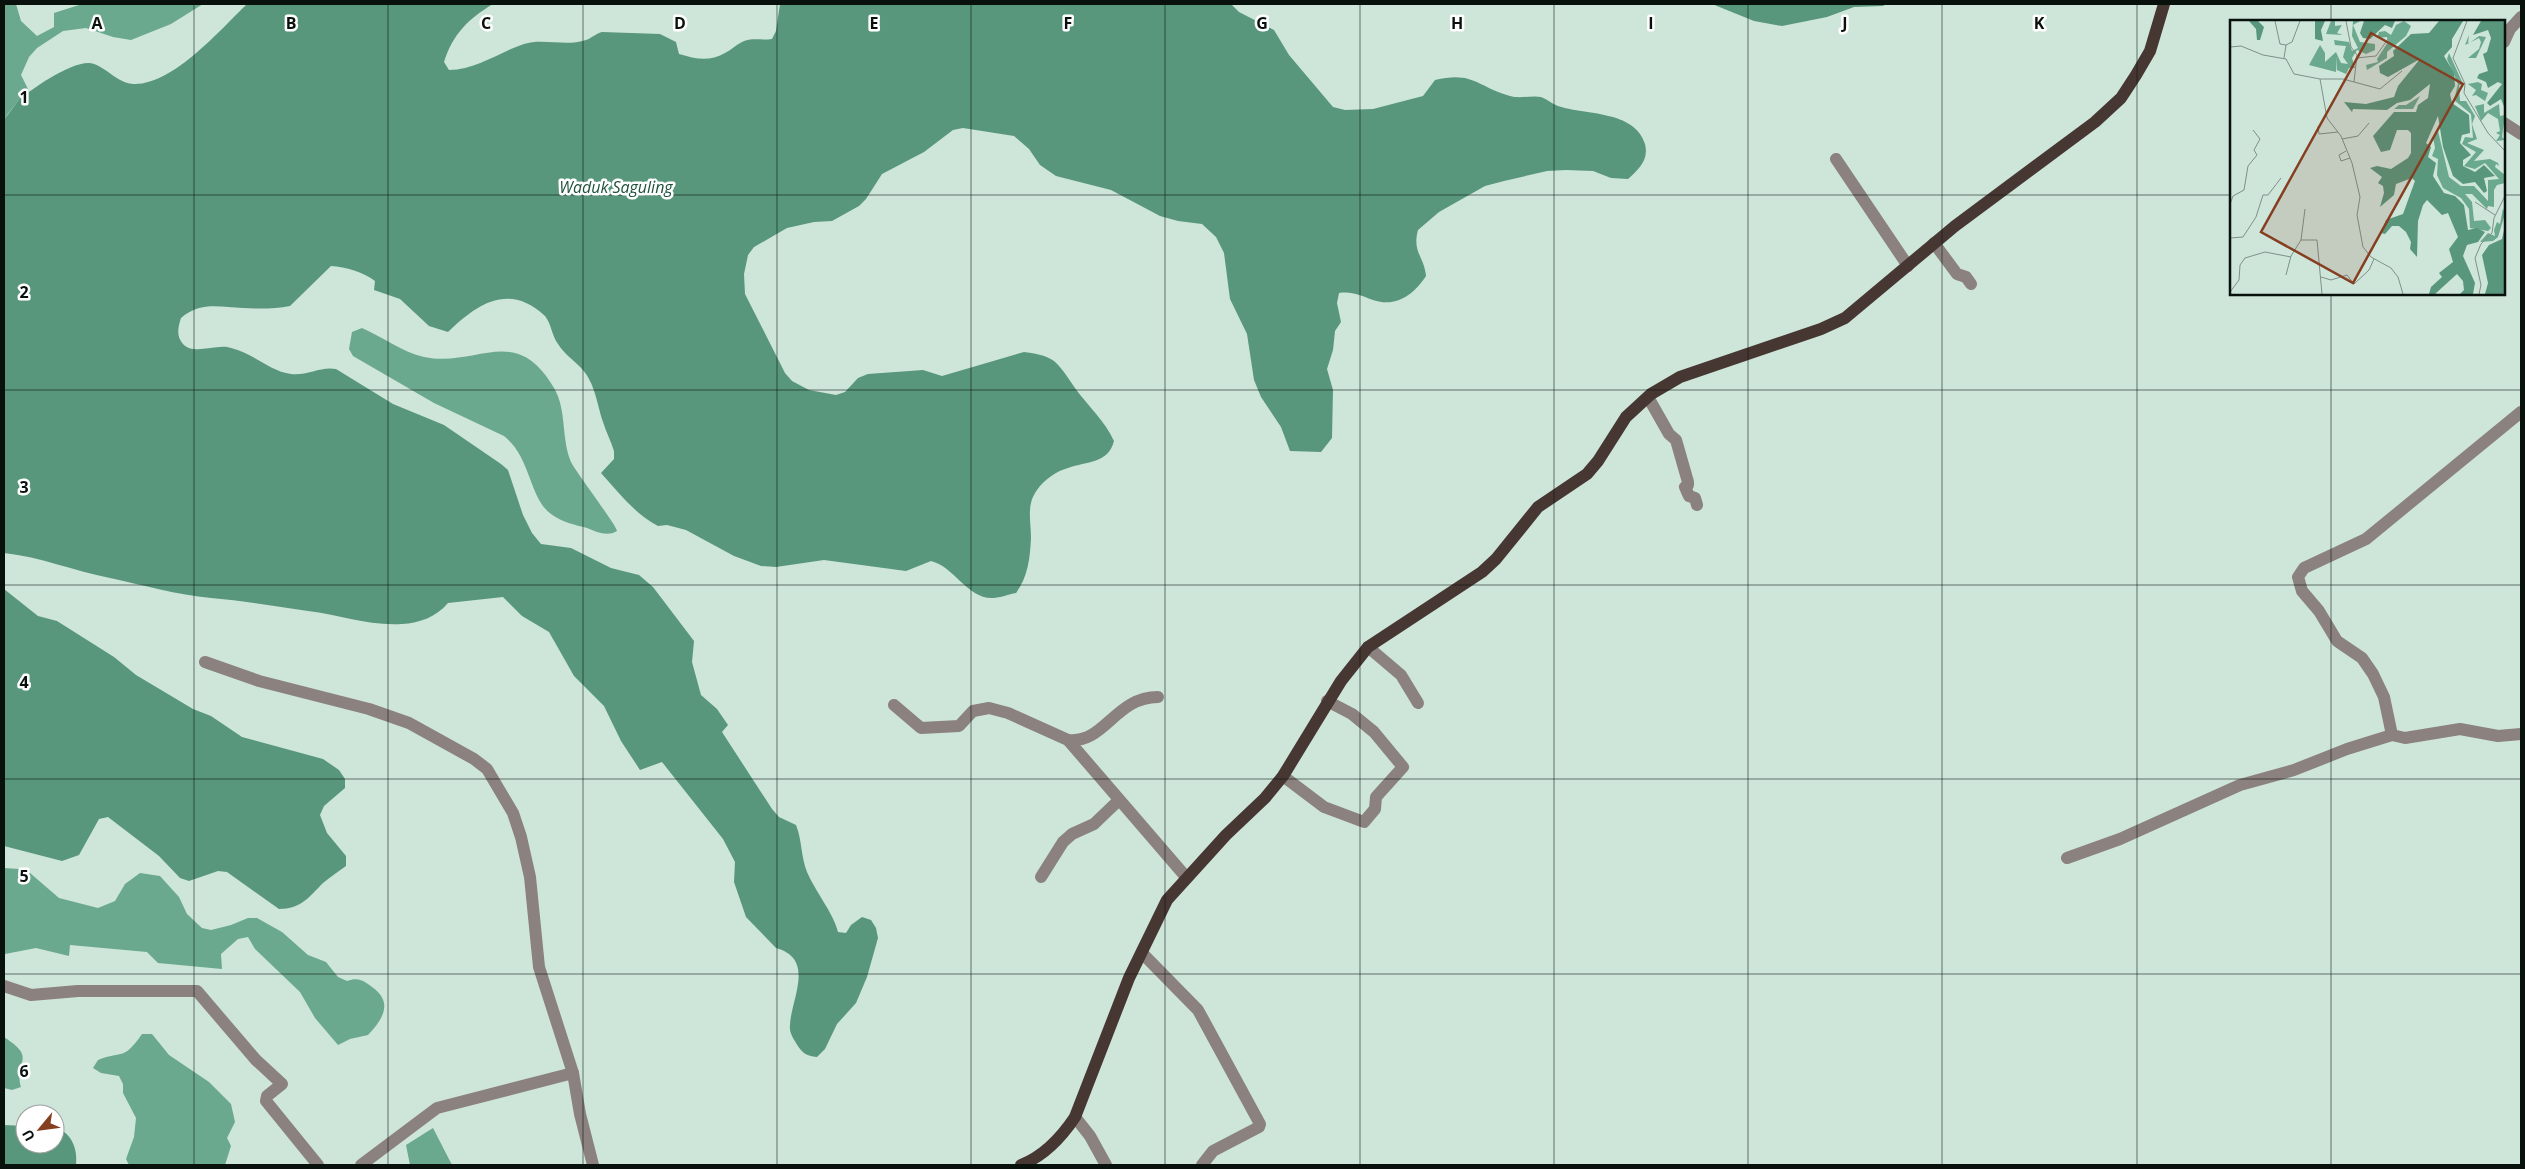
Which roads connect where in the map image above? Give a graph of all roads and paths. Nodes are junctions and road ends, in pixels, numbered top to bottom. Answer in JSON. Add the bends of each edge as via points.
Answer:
{"nodes":[{"id":1,"x":2164,"y":4,"type":"edge"},
{"id":2,"x":2521,"y":18,"type":"edge"},
{"id":3,"x":2505,"y":40,"type":"edge"},
{"id":4,"x":2505,"y":124,"type":"edge"},
{"id":5,"x":2521,"y":134,"type":"edge"},
{"id":6,"x":1836,"y":159,"type":"dead end"},
{"id":7,"x":1934,"y":243,"type":"junction"},
{"id":8,"x":1908,"y":266,"type":"junction"},
{"id":9,"x":1971,"y":284,"type":"dead end"},
{"id":10,"x":1648,"y":397,"type":"junction"},
{"id":11,"x":2521,"y":412,"type":"edge"},
{"id":12,"x":1697,"y":505,"type":"dead end"},
{"id":13,"x":1368,"y":647,"type":"junction"},
{"id":14,"x":205,"y":662,"type":"dead end"},
{"id":15,"x":1158,"y":697,"type":"dead end"},
{"id":16,"x":1327,"y":701,"type":"junction"},
{"id":17,"x":1418,"y":702,"type":"dead end"},
{"id":18,"x":894,"y":705,"type":"dead end"},
{"id":19,"x":2521,"y":734,"type":"edge"},
{"id":20,"x":2392,"y":735,"type":"junction"},
{"id":21,"x":1068,"y":740,"type":"junction"},
{"id":22,"x":1283,"y":776,"type":"junction"},
{"id":23,"x":1119,"y":800,"type":"junction"},
{"id":24,"x":2067,"y":858,"type":"dead end"},
{"id":25,"x":1041,"y":877,"type":"dead end"},
{"id":26,"x":1186,"y":877,"type":"junction"},
{"id":27,"x":1142,"y":953,"type":"junction"},
{"id":28,"x":4,"y":986,"type":"edge"},
{"id":29,"x":573,"y":1073,"type":"junction"},
{"id":30,"x":1075,"y":1117,"type":"junction"},
{"id":31,"x":318,"y":1165,"type":"edge"},
{"id":32,"x":361,"y":1165,"type":"edge"},
{"id":33,"x":593,"y":1165,"type":"edge"},
{"id":34,"x":1021,"y":1165,"type":"edge"},
{"id":35,"x":1106,"y":1165,"type":"edge"},
{"id":36,"x":1202,"y":1165,"type":"edge"}],
"edges":[{"from":1,"to":7,"type":"main road","via":[[2150,51],[2121,98],[2095,122]]},
{"from":2,"to":3,"type":"street"},
{"from":4,"to":5,"type":"street"},
{"from":6,"to":8,"type":"street"},
{"from":7,"to":8,"type":"main road"},
{"from":7,"to":9,"type":"street","via":[[1957,274]]},
{"from":8,"to":10,"type":"main road","via":[[1845,318],[1680,377]]},
{"from":10,"to":12,"type":"street","via":[[1669,434],[1676,440],[1688,482],[1685,487]]},
{"from":10,"to":13,"type":"main road","via":[[1626,417],[1587,474],[1538,508],[1482,572]]},
{"from":11,"to":20,"type":"street","via":[[2366,539],[2300,572],[2302,591],[2337,641],[2362,658],[2373,674],[2384,697]]},
{"from":13,"to":16,"type":"main road"},
{"from":13,"to":17,"type":"street","via":[[1402,676]]},
{"from":14,"to":29,"type":"street","via":[[259,681],[369,709],[409,723],[487,769],[513,813],[521,838],[530,877],[539,967]]},
{"from":15,"to":21,"type":"street","via":[[1148,697],[1123,708],[1090,736]]},
{"from":16,"to":22,"type":"main road"},
{"from":16,"to":22,"type":"street","via":[[1352,714],[1374,732],[1403,767],[1376,798],[1375,809],[1364,822],[1324,808]]},
{"from":18,"to":21,"type":"street","via":[[921,728],[959,726],[973,711],[989,708]]},
{"from":19,"to":20,"type":"street","via":[[2498,736],[2460,729],[2405,738]]},
{"from":20,"to":24,"type":"street","via":[[2294,770],[2240,785],[2120,839]]},
{"from":21,"to":23,"type":"street"},
{"from":22,"to":26,"type":"main road","via":[[1255,809]]},
{"from":23,"to":25,"type":"street","via":[[1094,824],[1072,834]]},
{"from":23,"to":26,"type":"street"},
{"from":26,"to":27,"type":"main road","via":[[1167,900]]},
{"from":27,"to":30,"type":"main road","via":[[1128,978]]},
{"from":27,"to":36,"type":"street","via":[[1198,1010],[1260,1124],[1213,1151]]},
{"from":28,"to":31,"type":"street","via":[[31,995],[78,991],[197,991],[256,1060],[282,1084],[267,1096],[266,1101]]},
{"from":29,"to":32,"type":"street","via":[[436,1108]]},
{"from":29,"to":33,"type":"street"},
{"from":30,"to":34,"type":"main road","via":[[1042,1155]]},
{"from":30,"to":35,"type":"street"}]}
